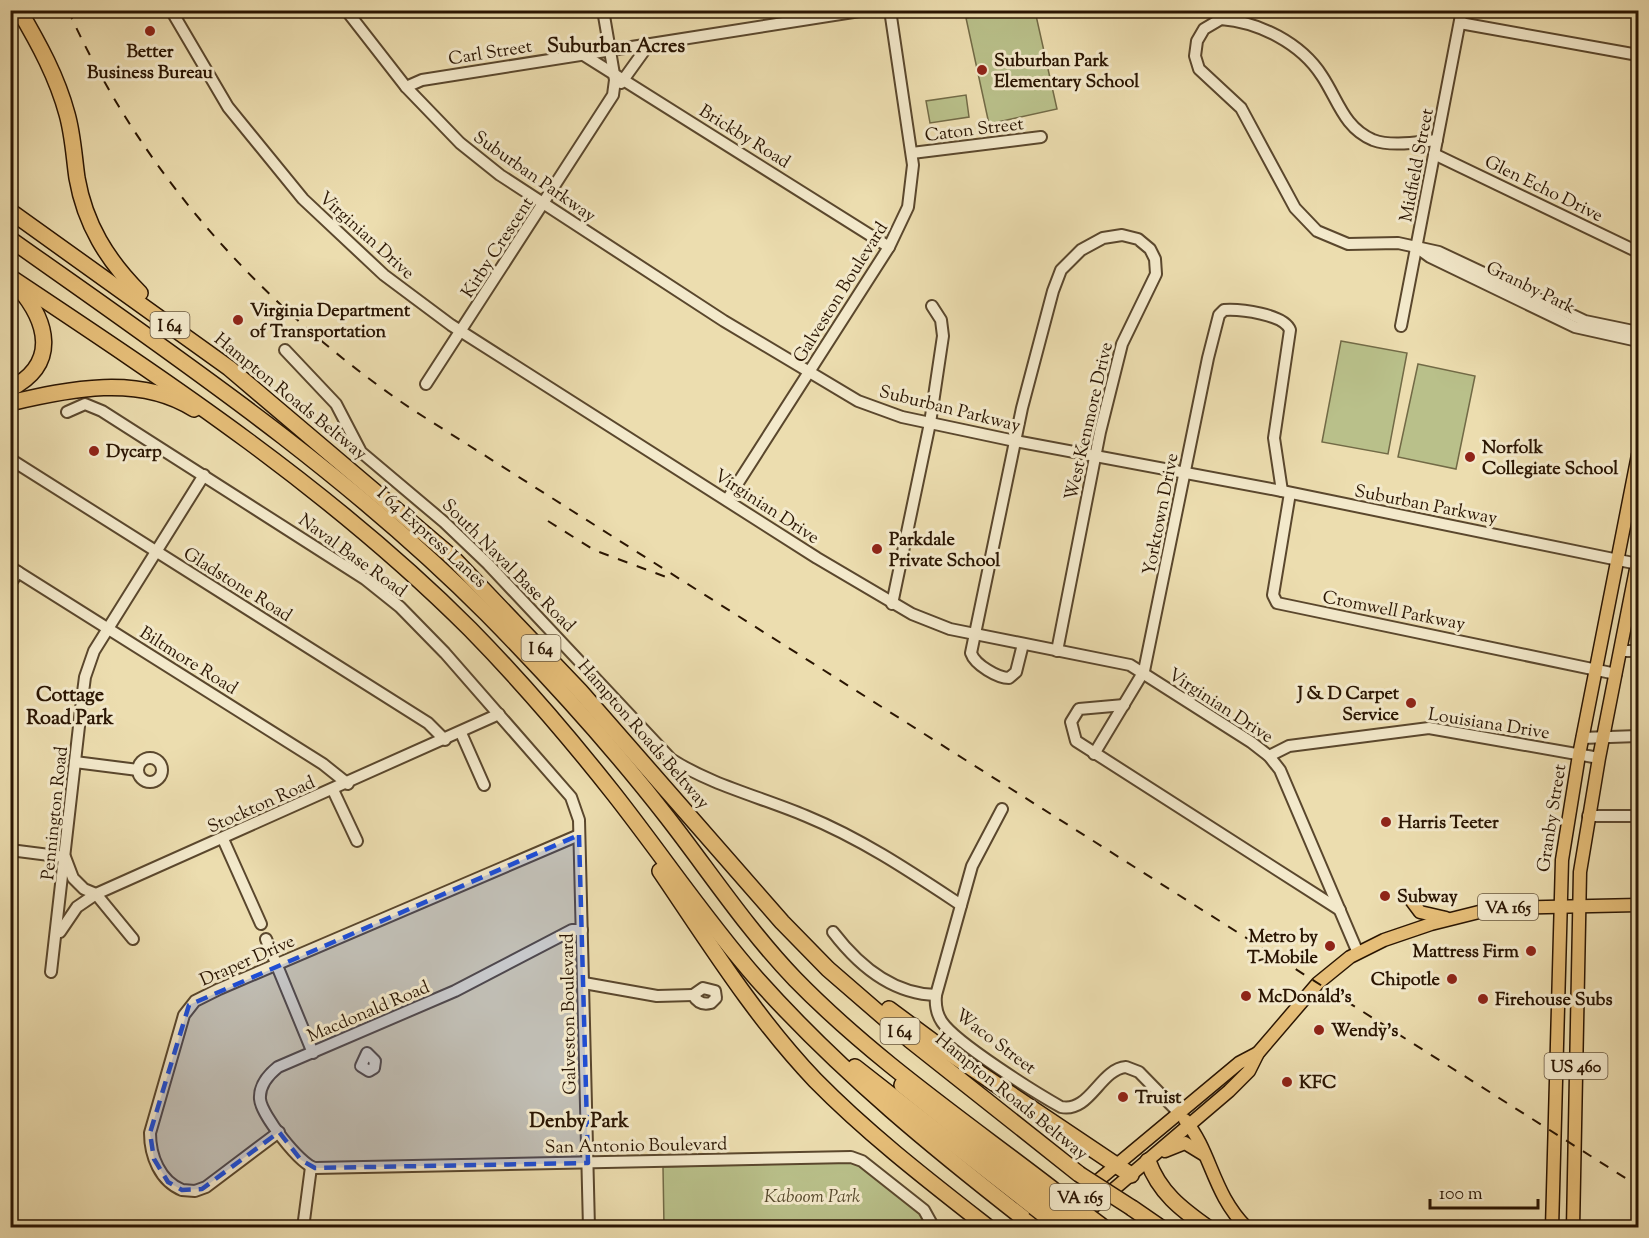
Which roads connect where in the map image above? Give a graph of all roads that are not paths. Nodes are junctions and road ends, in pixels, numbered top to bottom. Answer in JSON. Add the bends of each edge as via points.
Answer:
{"nodes":[{"id":1,"x":19,"y":10,"type":"edge"},
{"id":2,"x":171,"y":10,"type":"edge"},
{"id":3,"x":346,"y":10,"type":"edge"},
{"id":4,"x":603,"y":10,"type":"edge"},
{"id":5,"x":866,"y":10,"type":"edge"},
{"id":6,"x":890,"y":10,"type":"edge"},
{"id":7,"x":1462,"y":10,"type":"edge"},
{"id":8,"x":1460,"y":23,"type":"junction"},
{"id":9,"x":649,"y":44,"type":"junction"},
{"id":10,"x":609,"y":50,"type":"junction"},
{"id":11,"x":582,"y":54,"type":"junction"},
{"id":12,"x":1638,"y":55,"type":"edge"},
{"id":13,"x":619,"y":76,"type":"junction"},
{"id":14,"x":405,"y":87,"type":"junction"},
{"id":15,"x":1041,"y":137,"type":"dead end"},
{"id":16,"x":1437,"y":140,"type":"junction"},
{"id":17,"x":912,"y":153,"type":"junction"},
{"id":18,"x":1434,"y":154,"type":"junction"},
{"id":19,"x":543,"y":205,"type":"junction"},
{"id":20,"x":10,"y":211,"type":"edge"},
{"id":21,"x":10,"y":239,"type":"edge"},
{"id":22,"x":889,"y":247,"type":"junction"},
{"id":23,"x":1416,"y":247,"type":"junction"},
{"id":24,"x":1638,"y":252,"type":"edge"},
{"id":25,"x":10,"y":277,"type":"edge"},
{"id":26,"x":932,"y":306,"type":"dead end"},
{"id":27,"x":1401,"y":326,"type":"dead end"},
{"id":28,"x":462,"y":332,"type":"junction"},
{"id":29,"x":1638,"y":332,"type":"edge"},
{"id":30,"x":1638,"y":341,"type":"edge"},
{"id":31,"x":285,"y":350,"type":"dead end"},
{"id":32,"x":808,"y":373,"type":"junction"},
{"id":33,"x":426,"y":384,"type":"dead end"},
{"id":34,"x":10,"y":389,"type":"edge"},
{"id":35,"x":10,"y":403,"type":"edge"},
{"id":36,"x":67,"y":412,"type":"dead end"},
{"id":37,"x":930,"y":423,"type":"junction"},
{"id":38,"x":1015,"y":441,"type":"junction"},
{"id":39,"x":324,"y":446,"type":"junction"},
{"id":40,"x":268,"y":455,"type":"junction"},
{"id":41,"x":1638,"y":455,"type":"edge"},
{"id":42,"x":1095,"y":457,"type":"junction"},
{"id":43,"x":10,"y":459,"type":"edge"},
{"id":44,"x":1185,"y":472,"type":"junction"},
{"id":45,"x":204,"y":475,"type":"junction"},
{"id":46,"x":1286,"y":492,"type":"junction"},
{"id":47,"x":727,"y":500,"type":"junction"},
{"id":48,"x":156,"y":552,"type":"junction"},
{"id":49,"x":1618,"y":560,"type":"junction"},
{"id":50,"x":1638,"y":562,"type":"edge"},
{"id":51,"x":14,"y":569,"type":"edge"},
{"id":52,"x":10,"y":584,"type":"edge"},
{"id":53,"x":892,"y":604,"type":"junction"},
{"id":54,"x":108,"y":628,"type":"junction"},
{"id":55,"x":974,"y":634,"type":"junction"},
{"id":56,"x":1023,"y":644,"type":"junction"},
{"id":57,"x":1057,"y":651,"type":"junction"},
{"id":58,"x":1620,"y":651,"type":"junction"},
{"id":59,"x":1638,"y":651,"type":"edge"},
{"id":60,"x":1596,"y":669,"type":"junction"},
{"id":61,"x":510,"y":673,"type":"junction"},
{"id":62,"x":1143,"y":673,"type":"junction"},
{"id":63,"x":1616,"y":674,"type":"junction"},
{"id":64,"x":1124,"y":705,"type":"junction"},
{"id":65,"x":499,"y":714,"type":"junction"},
{"id":66,"x":461,"y":733,"type":"junction"},
{"id":67,"x":1638,"y":736,"type":"edge"},
{"id":68,"x":1603,"y":737,"type":"junction"},
{"id":69,"x":1582,"y":738,"type":"junction"},
{"id":70,"x":446,"y":740,"type":"junction"},
{"id":71,"x":1094,"y":754,"type":"junction"},
{"id":72,"x":1579,"y":755,"type":"junction"},
{"id":73,"x":1269,"y":756,"type":"junction"},
{"id":74,"x":1599,"y":758,"type":"junction"},
{"id":75,"x":75,"y":762,"type":"junction"},
{"id":76,"x":138,"y":770,"type":"dead end"},
{"id":77,"x":348,"y":784,"type":"junction"},
{"id":78,"x":484,"y":785,"type":"dead end"},
{"id":79,"x":333,"y":790,"type":"junction"},
{"id":80,"x":573,"y":800,"type":"joint"},
{"id":81,"x":1002,"y":809,"type":"dead end"},
{"id":82,"x":1588,"y":816,"type":"junction"},
{"id":83,"x":1638,"y":816,"type":"edge"},
{"id":84,"x":579,"y":835,"type":"junction"},
{"id":85,"x":223,"y":839,"type":"junction"},
{"id":86,"x":357,"y":841,"type":"dead end"},
{"id":87,"x":10,"y":850,"type":"edge"},
{"id":88,"x":65,"y":857,"type":"junction"},
{"id":89,"x":738,"y":871,"type":"junction"},
{"id":90,"x":96,"y":894,"type":"junction"},
{"id":91,"x":1411,"y":900,"type":"dead end"},
{"id":92,"x":1638,"y":904,"type":"edge"},
{"id":93,"x":961,"y":905,"type":"junction"},
{"id":94,"x":1559,"y":905,"type":"junction"},
{"id":95,"x":1578,"y":905,"type":"junction"},
{"id":96,"x":1340,"y":910,"type":"junction"},
{"id":97,"x":1450,"y":919,"type":"junction"},
{"id":98,"x":261,"y":924,"type":"dead end"},
{"id":99,"x":582,"y":930,"type":"junction"},
{"id":100,"x":833,"y":932,"type":"dead end"},
{"id":101,"x":133,"y":939,"type":"dead end"},
{"id":102,"x":266,"y":939,"type":"dead end"},
{"id":103,"x":56,"y":943,"type":"junction"},
{"id":104,"x":1358,"y":953,"type":"junction"},
{"id":105,"x":276,"y":966,"type":"junction"},
{"id":106,"x":51,"y":972,"type":"dead end"},
{"id":107,"x":584,"y":983,"type":"junction"},
{"id":108,"x":693,"y":995,"type":"dead end"},
{"id":109,"x":936,"y":995,"type":"junction"},
{"id":110,"x":356,"y":1035,"type":"junction"},
{"id":111,"x":313,"y":1053,"type":"junction"},
{"id":112,"x":367,"y":1053,"type":"dead end"},
{"id":113,"x":1258,"y":1053,"type":"junction"},
{"id":114,"x":1180,"y":1114,"type":"junction"},
{"id":115,"x":1189,"y":1125,"type":"junction"},
{"id":116,"x":279,"y":1132,"type":"junction"},
{"id":117,"x":1204,"y":1155,"type":"junction"},
{"id":118,"x":1148,"y":1161,"type":"junction"},
{"id":119,"x":588,"y":1163,"type":"junction"},
{"id":120,"x":1118,"y":1166,"type":"junction"},
{"id":121,"x":310,"y":1167,"type":"junction"},
{"id":122,"x":1131,"y":1175,"type":"junction"},
{"id":123,"x":1038,"y":1203,"type":"junction"},
{"id":124,"x":1129,"y":1209,"type":"junction"},
{"id":125,"x":303,"y":1227,"type":"edge"},
{"id":126,"x":589,"y":1227,"type":"edge"},
{"id":127,"x":934,"y":1227,"type":"edge"},
{"id":128,"x":989,"y":1227,"type":"edge"},
{"id":129,"x":1039,"y":1227,"type":"edge"},
{"id":130,"x":1061,"y":1227,"type":"edge"},
{"id":131,"x":1067,"y":1227,"type":"edge"},
{"id":132,"x":1083,"y":1227,"type":"edge"},
{"id":133,"x":1103,"y":1227,"type":"edge"},
{"id":134,"x":1152,"y":1227,"type":"edge"},
{"id":135,"x":1161,"y":1227,"type":"edge"},
{"id":136,"x":1208,"y":1227,"type":"edge"},
{"id":137,"x":1247,"y":1227,"type":"edge"},
{"id":138,"x":1552,"y":1227,"type":"edge"},
{"id":139,"x":1573,"y":1227,"type":"edge"}],
"edges":[{"from":1,"to":39,"type":"highway","via":[[41,47],[61,95],[86,213],[112,263],[140,293],[305,423]]},
{"from":2,"to":28,"type":"street","name":"Virginian Drive","via":[[228,107],[303,199],[384,275]]},
{"from":3,"to":14,"type":"street","name":"Suburban Parkway"},
{"from":4,"to":10,"type":"street"},
{"from":5,"to":9,"type":"street","name":"Carl Street"},
{"from":6,"to":17,"type":"street","name":"Galveston Boulevard"},
{"from":7,"to":8,"type":"street","name":"Midfield Street"},
{"from":8,"to":12,"type":"street"},
{"from":8,"to":16,"type":"street","name":"Midfield Street"},
{"from":9,"to":10,"type":"street","name":"Carl Street"},
{"from":9,"to":13,"type":"street","name":"Kirby Crescent"},
{"from":10,"to":11,"type":"street","name":"Carl Street"},
{"from":10,"to":13,"type":"street"},
{"from":11,"to":13,"type":"street","name":"Brickby Road"},
{"from":11,"to":14,"type":"street","name":"Carl Street","via":[[422,80]]},
{"from":13,"to":19,"type":"street","name":"Kirby Crescent","via":[[613,95]]},
{"from":13,"to":22,"type":"street","name":"Brickby Road"},
{"from":14,"to":19,"type":"street","name":"Suburban Parkway","via":[[460,143]]},
{"from":15,"to":17,"type":"street","name":"Caton Street"},
{"from":16,"to":18,"type":"street","name":"Midfield Street"},
{"from":16,"to":23,"type":"street","name":"Granby Park","via":[[1391,143],[1364,136],[1347,121],[1321,74],[1299,52],[1257,26],[1216,20],[1197,41],[1197,63],[1204,76],[1241,108],[1301,217],[1326,236],[1348,244],[1398,243]]},
{"from":17,"to":22,"type":"street","name":"Galveston Boulevard","via":[[909,201],[902,225]]},
{"from":18,"to":23,"type":"street","name":"Midfield Street"},
{"from":18,"to":24,"type":"street","name":"Glen Echo Drive"},
{"from":19,"to":28,"type":"street","name":"Kirby Crescent"},
{"from":19,"to":32,"type":"street","name":"Suburban Parkway"},
{"from":20,"to":39,"type":"highway","name":"Hampton Roads Beltway","number":"I 64","via":[[229,368]]},
{"from":21,"to":123,"type":"highway","name":"I 64 Express Lanes","via":[[295,444],[402,533],[526,655],[666,815],[718,889],[793,977]]},
{"from":22,"to":32,"type":"street","name":"Galveston Boulevard"},
{"from":23,"to":27,"type":"street","name":"Midfield Street"},
{"from":23,"to":29,"type":"street","name":"Granby Park","via":[[1439,252],[1585,321]]},
{"from":23,"to":30,"type":"street","name":"Granby Park","via":[[1575,327]]},
{"from":25,"to":34,"type":"highway","via":[[41,321],[44,337],[34,371]]},
{"from":25,"to":40,"type":"highway","number":"I 64","via":[[191,398]]},
{"from":26,"to":37,"type":"street","via":[[941,320],[943,336]]},
{"from":28,"to":33,"type":"street","name":"Kirby Crescent"},
{"from":28,"to":47,"type":"street","name":"Virginian Drive"},
{"from":31,"to":93,"type":"street","name":"South Naval Base Road","via":[[336,404],[361,452],[488,564],[670,759],[860,841]]},
{"from":32,"to":37,"type":"street","name":"Suburban Parkway","via":[[858,401]]},
{"from":32,"to":47,"type":"street","name":"Galveston Boulevard"},
{"from":35,"to":40,"type":"highway","via":[[84,388],[140,390],[191,406]]},
{"from":36,"to":45,"type":"street","name":"Naval Base Road","via":[[80,405],[91,405]]},
{"from":37,"to":38,"type":"street","name":"Suburban Parkway"},
{"from":37,"to":53,"type":"street"},
{"from":38,"to":42,"type":"street","name":"Suburban Parkway"},
{"from":38,"to":42,"type":"street","name":"West Kenmore Drive","via":[[1046,312],[1061,270],[1081,250],[1111,235],[1130,236],[1146,244],[1155,259],[1156,274],[1122,344]]},
{"from":38,"to":55,"type":"street"},
{"from":39,"to":89,"type":"highway","name":"Hampton Roads Beltway","number":"I 64","via":[[452,557],[503,607]]},
{"from":40,"to":61,"type":"highway","number":"I 64","via":[[395,560]]},
{"from":41,"to":49,"type":"main road","name":"Granby Street","number":"US 460"},
{"from":42,"to":44,"type":"street","name":"Suburban Parkway"},
{"from":42,"to":57,"type":"street","name":"West Kenmore Drive"},
{"from":43,"to":48,"type":"street","name":"Gladstone Road"},
{"from":44,"to":46,"type":"street","name":"Suburban Parkway"},
{"from":44,"to":46,"type":"street","name":"Yorktown Drive","via":[[1220,315],[1227,310],[1260,315],[1282,320],[1290,333],[1274,438]]},
{"from":44,"to":62,"type":"street","name":"Yorktown Drive"},
{"from":45,"to":48,"type":"street","name":"Pennington Road"},
{"from":45,"to":65,"type":"street","name":"Naval Base Road","via":[[381,591],[445,653]]},
{"from":46,"to":49,"type":"street","name":"Suburban Parkway"},
{"from":46,"to":60,"type":"street","name":"Cromwell Parkway","via":[[1273,595],[1277,603]]},
{"from":47,"to":53,"type":"street","name":"Virginian Drive"},
{"from":48,"to":54,"type":"street","name":"Pennington Road"},
{"from":48,"to":70,"type":"street","name":"Gladstone Road","via":[[428,723]]},
{"from":49,"to":50,"type":"street","name":"Suburban Parkway"},
{"from":49,"to":60,"type":"main road","name":"Granby Street","number":"US 460"},
{"from":50,"to":58,"type":"main road","name":"Granby Street","number":"US 460"},
{"from":51,"to":52,"type":"street"},
{"from":51,"to":54,"type":"street","name":"Biltmore Road"},
{"from":53,"to":55,"type":"street","name":"Virginian Drive","via":[[935,624]]},
{"from":54,"to":75,"type":"street","name":"Pennington Road","via":[[87,670]]},
{"from":54,"to":77,"type":"street","name":"Biltmore Road","via":[[323,764]]},
{"from":55,"to":56,"type":"street","name":"Virginian Drive"},
{"from":55,"to":56,"type":"street","via":[[972,657],[1006,679],[1016,672]]},
{"from":56,"to":57,"type":"street","name":"Virginian Drive"},
{"from":57,"to":62,"type":"street","name":"Virginian Drive","via":[[1123,663]]},
{"from":58,"to":59,"type":"street"},
{"from":58,"to":63,"type":"main road","name":"Granby Street","number":"US 460"},
{"from":60,"to":63,"type":"street","name":"Cromwell Parkway"},
{"from":60,"to":69,"type":"main road","name":"Granby Street","number":"US 460"},
{"from":61,"to":123,"type":"highway","number":"I 64","via":[[580,753],[704,913],[796,1010],[898,1103]]},
{"from":61,"to":128,"type":"highway","via":[[632,829],[732,977],[786,1047],[815,1080],[889,1148]]},
{"from":62,"to":64,"type":"street","name":"Yorktown Drive"},
{"from":62,"to":73,"type":"street","name":"Virginian Drive"},
{"from":63,"to":68,"type":"main road","name":"Granby Street","number":"US 460"},
{"from":64,"to":71,"type":"street","name":"Yorktown Drive"},
{"from":64,"to":71,"type":"street","via":[[1084,707],[1073,717],[1073,735]]},
{"from":65,"to":66,"type":"street","name":"Stockton Road"},
{"from":65,"to":80,"type":"street","name":"Naval Base Road"},
{"from":66,"to":70,"type":"street","name":"Stockton Road"},
{"from":66,"to":78,"type":"street"},
{"from":67,"to":68,"type":"street"},
{"from":68,"to":69,"type":"street"},
{"from":68,"to":74,"type":"main road","name":"Granby Street","number":"US 460"},
{"from":69,"to":72,"type":"main road","name":"Granby Street","number":"US 460"},
{"from":70,"to":77,"type":"street","name":"Stockton Road"},
{"from":71,"to":96,"type":"street"},
{"from":72,"to":73,"type":"street","name":"Louisiana Drive","via":[[1418,728],[1289,746]]},
{"from":72,"to":74,"type":"street","name":"Louisiana Drive"},
{"from":72,"to":94,"type":"main road","name":"Granby Street","number":"US 460","via":[[1563,850]]},
{"from":73,"to":96,"type":"street","name":"Virginian Drive","via":[[1287,786]]},
{"from":74,"to":82,"type":"main road","name":"Granby Street","number":"US 460"},
{"from":75,"to":76,"type":"street"},
{"from":75,"to":88,"type":"street","name":"Pennington Road"},
{"from":77,"to":79,"type":"street","name":"Stockton Road"},
{"from":79,"to":85,"type":"street","name":"Stockton Road"},
{"from":79,"to":86,"type":"street"},
{"from":80,"to":84,"type":"street","name":"Galveston Boulevard"},
{"from":81,"to":93,"type":"street","via":[[973,861]]},
{"from":82,"to":83,"type":"street"},
{"from":82,"to":95,"type":"main road","name":"Granby Street","number":"US 460"},
{"from":84,"to":99,"type":"street","name":"Galveston Boulevard"},
{"from":84,"to":105,"type":"street","name":"Draper Drive"},
{"from":85,"to":90,"type":"street","name":"Stockton Road"},
{"from":85,"to":98,"type":"street"},
{"from":87,"to":88,"type":"street"},
{"from":88,"to":90,"type":"street","via":[[73,878]]},
{"from":88,"to":103,"type":"street","name":"Pennington Road"},
{"from":89,"to":120,"type":"highway","via":[[896,1015]]},
{"from":89,"to":124,"type":"highway","name":"Hampton Roads Beltway","number":"I 64","bridge":true,"via":[[800,940],[858,996],[1078,1174]]},
{"from":90,"to":101,"type":"street"},
{"from":90,"to":103,"type":"street","name":"Stockton Road","via":[[69,916]]},
{"from":91,"to":97,"type":"main road","via":[[1423,914]]},
{"from":92,"to":95,"type":"main road","number":"VA 165"},
{"from":93,"to":109,"type":"street"},
{"from":94,"to":95,"type":"main road","number":"VA 165"},
{"from":94,"to":97,"type":"main road","number":"VA 165","via":[[1501,907]]},
{"from":94,"to":138,"type":"main road","name":"Granby Street","number":"US 460"},
{"from":95,"to":139,"type":"main road","name":"Granby Street","number":"US 460"},
{"from":96,"to":104,"type":"street","name":"Virginian Drive"},
{"from":97,"to":104,"type":"main road","number":"VA 165","via":[[1397,935]]},
{"from":99,"to":107,"type":"street","name":"Galveston Boulevard"},
{"from":99,"to":110,"type":"street","name":"Macdonald Road","via":[[565,933],[476,981]]},
{"from":100,"to":109,"type":"street","via":[[852,958],[887,983],[917,995]]},
{"from":102,"to":105,"type":"street"},
{"from":103,"to":106,"type":"street","name":"Pennington Road"},
{"from":104,"to":113,"type":"main road","number":"VA 165","via":[[1318,983]]},
{"from":105,"to":111,"type":"street"},
{"from":105,"to":116,"type":"street","name":"Draper Drive","via":[[195,1001],[186,1010],[155,1113],[150,1143],[168,1182],[182,1190],[195,1191],[206,1187]]},
{"from":107,"to":108,"type":"street","via":[[657,996]]},
{"from":107,"to":119,"type":"street","name":"Galveston Boulevard"},
{"from":109,"to":114,"type":"street","name":"Waco Street","via":[[938,1013],[947,1028],[1061,1107],[1078,1105],[1113,1071],[1126,1067],[1139,1072]]},
{"from":110,"to":111,"type":"street","name":"Macdonald Road"},
{"from":110,"to":112,"type":"street"},
{"from":111,"to":116,"type":"street","name":"Macdonald Road","via":[[278,1067],[263,1084],[260,1103]]},
{"from":113,"to":114,"type":"main road","number":"VA 165","via":[[1239,1063]]},
{"from":113,"to":115,"type":"main road","number":"VA 165","via":[[1249,1071]]},
{"from":114,"to":115,"type":"main road"},
{"from":114,"to":120,"type":"main road","number":"VA 165"},
{"from":115,"to":117,"type":"main road"},
{"from":115,"to":118,"type":"main road","number":"VA 165"},
{"from":116,"to":121,"type":"street","name":"Macdonald Road"},
{"from":117,"to":118,"type":"main road","via":[[1185,1143]]},
{"from":117,"to":137,"type":"main road","via":[[1221,1195]]},
{"from":118,"to":122,"type":"main road","number":"VA 165"},
{"from":118,"to":136,"type":"highway","via":[[1175,1205]]},
{"from":119,"to":121,"type":"street","name":"San Antonio Boulevard"},
{"from":119,"to":126,"type":"street","name":"Galveston Boulevard"},
{"from":119,"to":127,"type":"street","name":"San Antonio Boulevard","via":[[851,1157],[924,1210]]},
{"from":120,"to":122,"type":"highway"},
{"from":120,"to":129,"type":"main road","number":"VA 165"},
{"from":121,"to":125,"type":"street"},
{"from":122,"to":131,"type":"main road","number":"VA 165"},
{"from":123,"to":129,"type":"highway"},
{"from":123,"to":130,"type":"highway","bridge":true},
{"from":123,"to":132,"type":"highway","bridge":true},
{"from":123,"to":133,"type":"highway","bridge":true},
{"from":124,"to":134,"type":"highway"},
{"from":124,"to":135,"type":"highway"}]}
